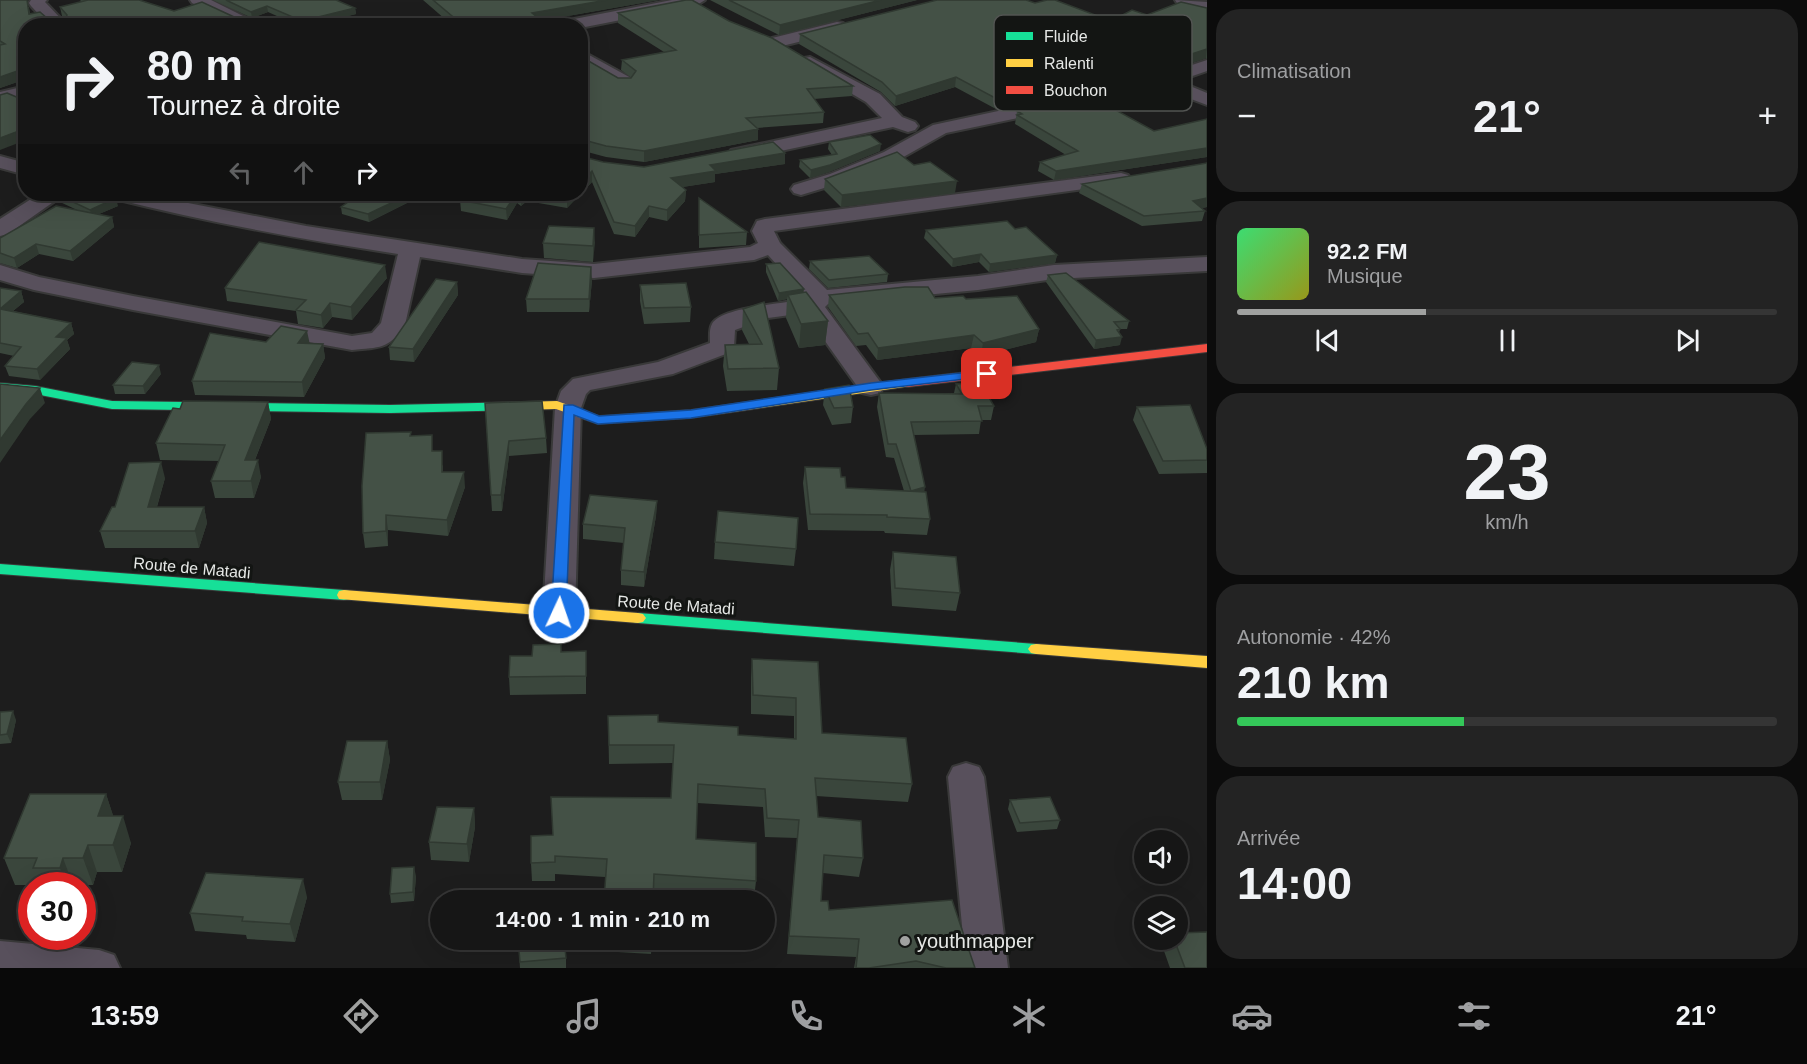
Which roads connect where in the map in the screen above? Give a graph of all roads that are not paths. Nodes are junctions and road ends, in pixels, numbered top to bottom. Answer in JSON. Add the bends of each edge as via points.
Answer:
{"nodes":[{"id":1,"x":30,"y":0,"type":"edge"},
{"id":2,"x":39,"y":0,"type":"edge"},
{"id":3,"x":198,"y":0,"type":"edge"},
{"id":4,"x":1183,"y":0,"type":"edge"},
{"id":5,"x":20,"y":1,"type":"edge"},
{"id":6,"x":700,"y":4,"type":"edge"},
{"id":7,"x":1207,"y":7,"type":"edge"},
{"id":8,"x":52,"y":18,"type":"edge"},
{"id":9,"x":237,"y":18,"type":"edge"},
{"id":10,"x":588,"y":22,"type":"edge"},
{"id":11,"x":849,"y":24,"type":"edge"},
{"id":12,"x":757,"y":33,"type":"edge"},
{"id":13,"x":778,"y":42,"type":"junction"},
{"id":14,"x":588,"y":60,"type":"edge"},
{"id":15,"x":1207,"y":65,"type":"edge"},
{"id":16,"x":1192,"y":70,"type":"edge"},
{"id":17,"x":624,"y":82,"type":"edge"},
{"id":18,"x":1192,"y":93,"type":"edge"},
{"id":19,"x":1207,"y":99,"type":"edge"},
{"id":20,"x":1024,"y":111,"type":"edge"},
{"id":21,"x":895,"y":121,"type":"junction"},
{"id":22,"x":940,"y":129,"type":"junction"},
{"id":23,"x":714,"y":158,"type":"edge"},
{"id":24,"x":1140,"y":176,"type":"edge"},
{"id":25,"x":801,"y":189,"type":"dead end"},
{"id":26,"x":42,"y":201,"type":"edge"},
{"id":27,"x":146,"y":201,"type":"edge"},
{"id":28,"x":0,"y":230,"type":"edge"},
{"id":29,"x":771,"y":246,"type":"junction"},
{"id":30,"x":410,"y":251,"type":"junction"},
{"id":31,"x":1207,"y":264,"type":"edge"},
{"id":32,"x":0,"y":272,"type":"edge"},
{"id":33,"x":817,"y":302,"type":"junction"},
{"id":34,"x":1207,"y":348,"type":"edge"},
{"id":35,"x":0,"y":387,"type":"edge"},
{"id":36,"x":871,"y":387,"type":"junction"},
{"id":37,"x":568,"y":408,"type":"junction"},
{"id":38,"x":0,"y":569,"type":"edge"},
{"id":39,"x":559,"y":613,"type":"junction"},
{"id":40,"x":1207,"y":662,"type":"edge"},
{"id":41,"x":966,"y":777,"type":"dead end"},
{"id":42,"x":0,"y":959,"type":"edge"},
{"id":43,"x":99,"y":968,"type":"edge"},
{"id":44,"x":987,"y":968,"type":"edge"}],
"edges":[{"from":1,"to":5,"type":"street"},
{"from":2,"to":8,"type":"street","via":[[37,3]]},
{"from":3,"to":9,"type":"street"},
{"from":4,"to":7,"type":"street"},
{"from":6,"to":10,"type":"street"},
{"from":11,"to":13,"type":"street"},
{"from":12,"to":13,"type":"street"},
{"from":13,"to":21,"type":"street","via":[[873,98]]},
{"from":14,"to":17,"type":"street"},
{"from":15,"to":16,"type":"street"},
{"from":18,"to":19,"type":"street"},
{"from":20,"to":22,"type":"street"},
{"from":21,"to":22,"type":"street","via":[[910,127]]},
{"from":21,"to":23,"type":"street"},
{"from":22,"to":25,"type":"street","via":[[891,156]]},
{"from":24,"to":29,"type":"street","via":[[765,226],[763,231]]},
{"from":26,"to":28,"type":"street"},
{"from":27,"to":30,"type":"street"},
{"from":29,"to":30,"type":"street","via":[[745,255],[594,271]]},
{"from":29,"to":33,"type":"street"},
{"from":30,"to":32,"type":"street","via":[[393,325],[379,340],[352,343],[133,303]]},
{"from":31,"to":33,"type":"street","via":[[1054,272]]},
{"from":33,"to":36,"type":"street"},
{"from":33,"to":37,"type":"street","via":[[753,313],[723,326],[722,346],[664,369],[582,384],[574,391]]},
{"from":34,"to":36,"type":"main road"},
{"from":35,"to":37,"type":"main road","via":[[112,405]]},
{"from":36,"to":37,"type":"main road","via":[[640,418],[598,420]]},
{"from":37,"to":39,"type":"street"},
{"from":38,"to":39,"type":"main road","name":"Route de Matadi"},
{"from":39,"to":40,"type":"main road","name":"Route de Matadi"},
{"from":41,"to":44,"type":"street"},
{"from":42,"to":43,"type":"street"}]}
